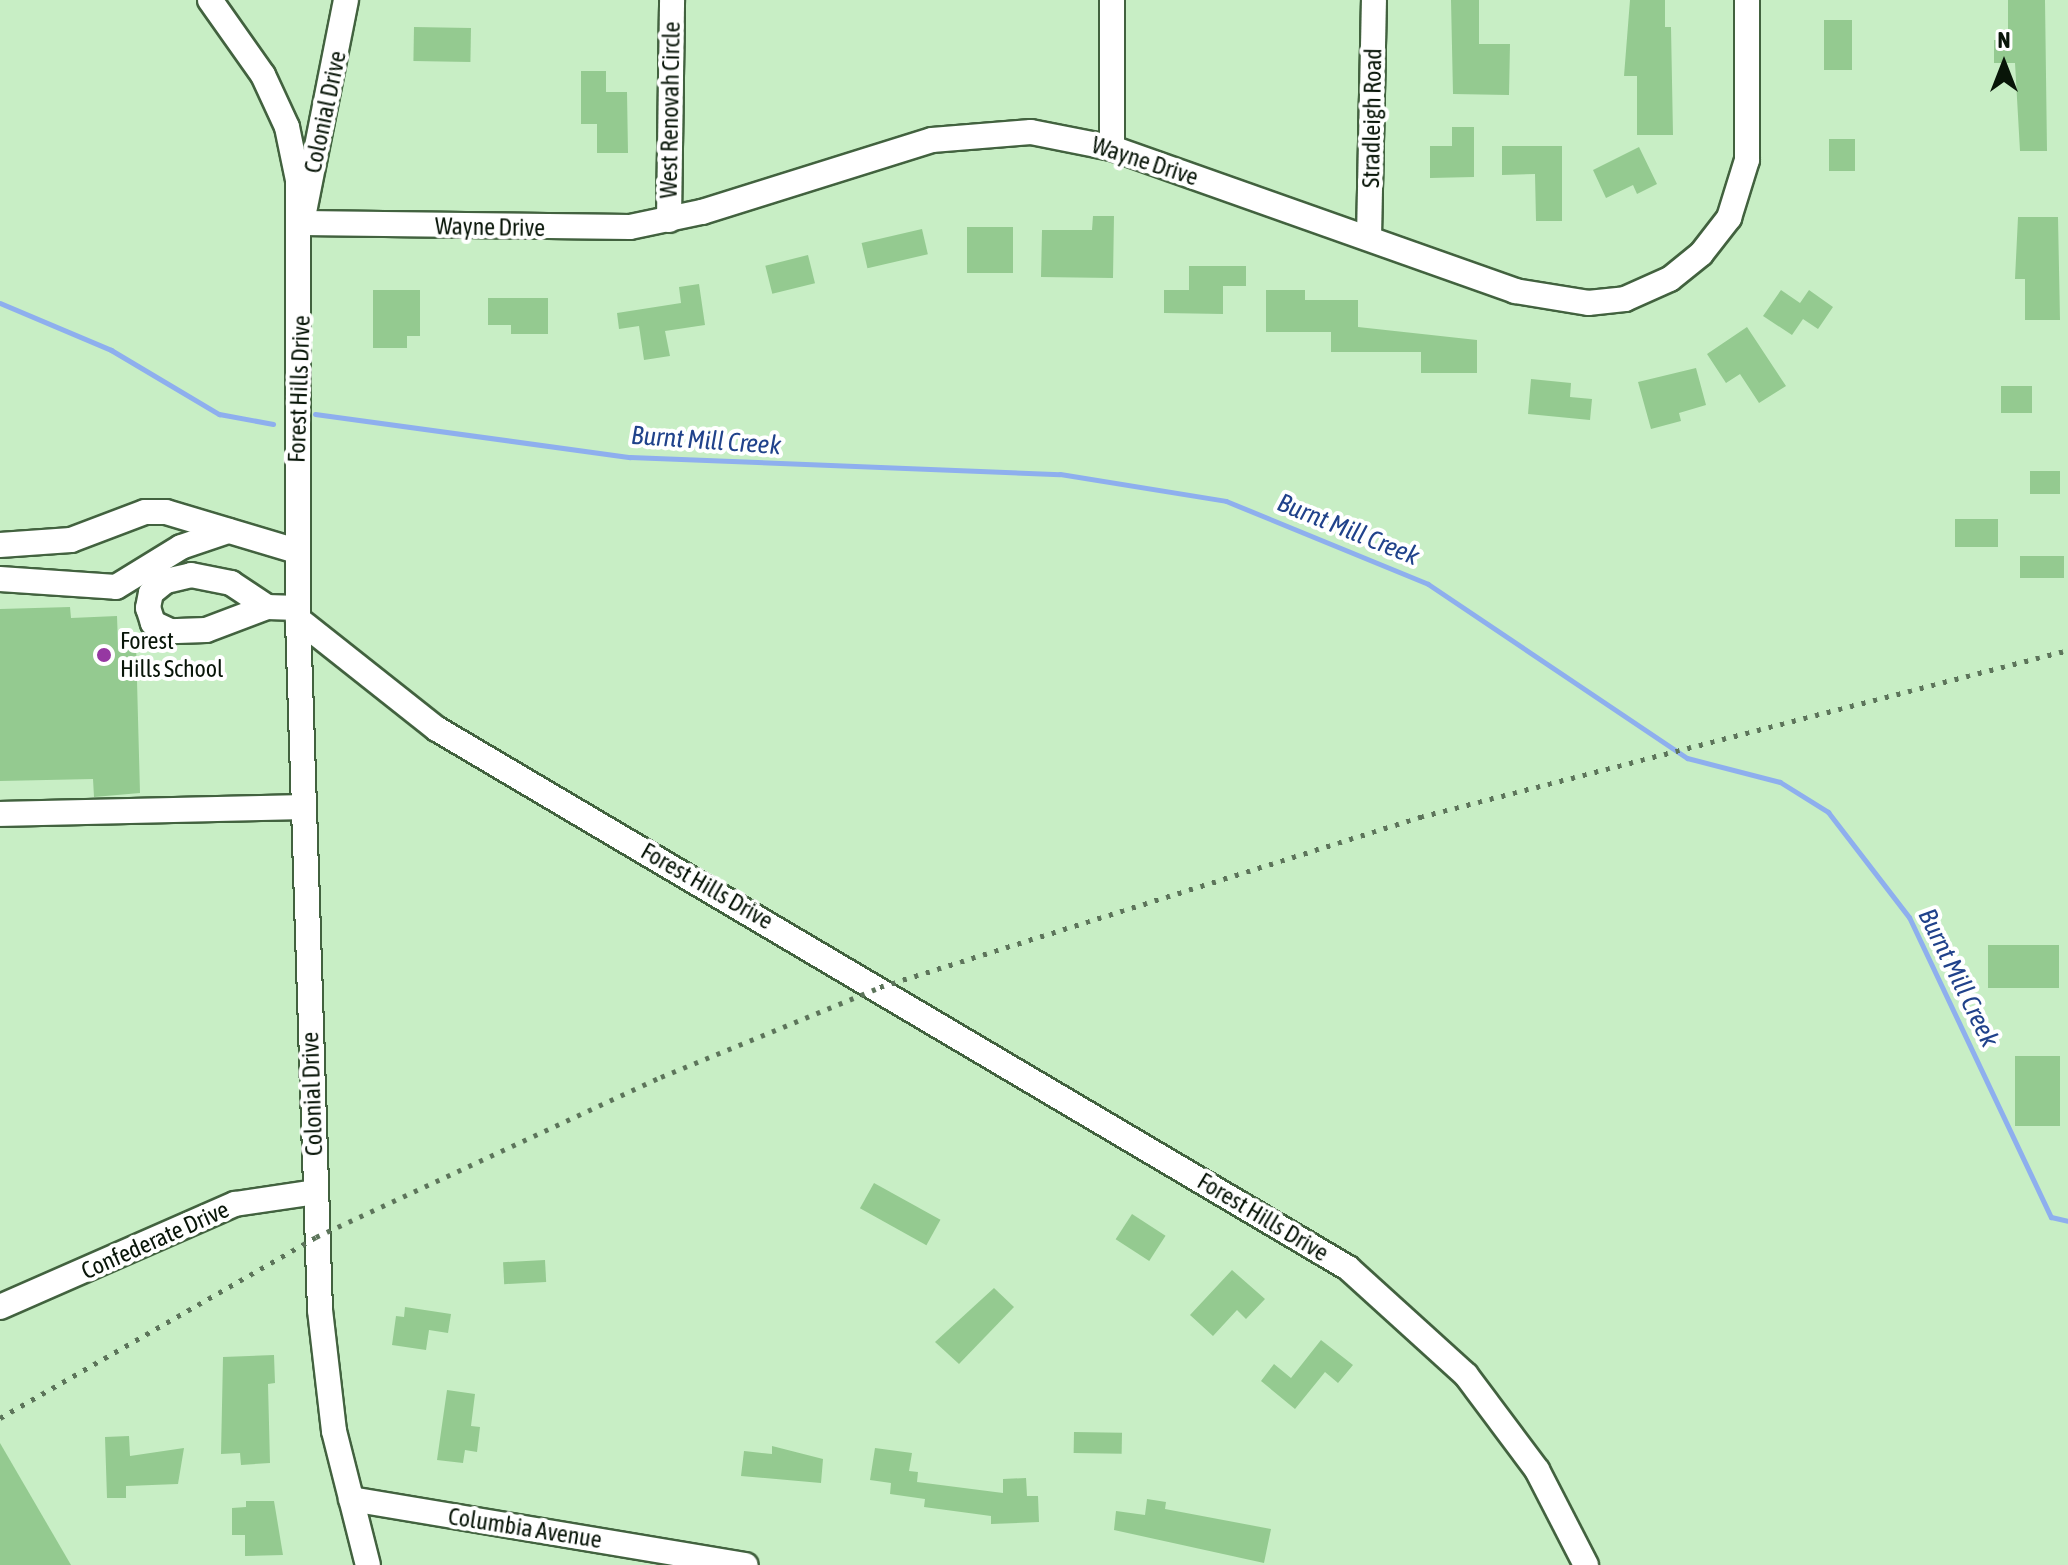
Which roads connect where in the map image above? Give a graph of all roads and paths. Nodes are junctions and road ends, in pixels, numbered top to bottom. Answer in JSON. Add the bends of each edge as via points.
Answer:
{"nodes":[{"id":1,"x":210,"y":0,"type":"edge"},
{"id":2,"x":346,"y":0,"type":"edge"},
{"id":3,"x":672,"y":0,"type":"edge"},
{"id":4,"x":1112,"y":0,"type":"edge"},
{"id":5,"x":1374,"y":0,"type":"edge"},
{"id":6,"x":1747,"y":0,"type":"edge"},
{"id":7,"x":1112,"y":148,"type":"junction"},
{"id":8,"x":669,"y":220,"type":"junction"},
{"id":9,"x":302,"y":223,"type":"junction"},
{"id":10,"x":1369,"y":237,"type":"junction"},
{"id":11,"x":228,"y":531,"type":"junction"},
{"id":12,"x":0,"y":545,"type":"edge"},
{"id":13,"x":297,"y":551,"type":"junction"},
{"id":14,"x":0,"y":579,"type":"edge"},
{"id":15,"x":267,"y":607,"type":"dead end"},
{"id":16,"x":298,"y":613,"type":"junction"},
{"id":17,"x":304,"y":807,"type":"junction"},
{"id":18,"x":0,"y":814,"type":"edge"},
{"id":19,"x":315,"y":1192,"type":"junction"},
{"id":20,"x":0,"y":1307,"type":"edge"},
{"id":21,"x":351,"y":1499,"type":"junction"},
{"id":22,"x":368,"y":1565,"type":"edge"},
{"id":23,"x":746,"y":1565,"type":"edge"},
{"id":24,"x":1586,"y":1565,"type":"edge"}],
"edges":[{"from":1,"to":9,"type":"street","name":"Forest Hills Drive","via":[[258,68],[287,127]]},
{"from":2,"to":9,"type":"street","name":"Colonial Drive"},
{"from":3,"to":8,"type":"street","name":"West Renovah Circle"},
{"from":4,"to":7,"type":"street"},
{"from":5,"to":10,"type":"street","name":"Stradleigh Road"},
{"from":6,"to":10,"type":"street","name":"Wayne Drive","via":[[1745,174],[1720,232],[1670,279],[1625,299],[1567,302],[1515,291]]},
{"from":7,"to":8,"type":"street","name":"Wayne Drive","via":[[1031,132],[972,133],[902,148]]},
{"from":7,"to":10,"type":"street","name":"Wayne Drive"},
{"from":8,"to":9,"type":"street","name":"Wayne Drive","via":[[588,229]]},
{"from":9,"to":13,"type":"street","name":"Forest Hills Drive"},
{"from":11,"to":12,"type":"street","via":[[166,512],[145,512],[86,537]]},
{"from":11,"to":13,"type":"street"},
{"from":11,"to":14,"type":"street","via":[[181,547],[116,587]]},
{"from":13,"to":16,"type":"street","name":"Forest Hills Drive"},
{"from":15,"to":16,"type":"street"},
{"from":16,"to":17,"type":"street","name":"Colonial Drive"},
{"from":16,"to":24,"type":"street","name":"Forest Hills Drive","via":[[437,729],[1348,1268],[1466,1375],[1537,1470]]},
{"from":17,"to":18,"type":"street"},
{"from":17,"to":19,"type":"street","name":"Colonial Drive"},
{"from":19,"to":20,"type":"street","name":"Confederate Drive","via":[[235,1204]]},
{"from":19,"to":21,"type":"street","name":"Colonial Drive","via":[[326,1375]]},
{"from":21,"to":22,"type":"street","name":"Colonial Drive"},
{"from":21,"to":23,"type":"street","name":"Columbia Avenue"}]}
